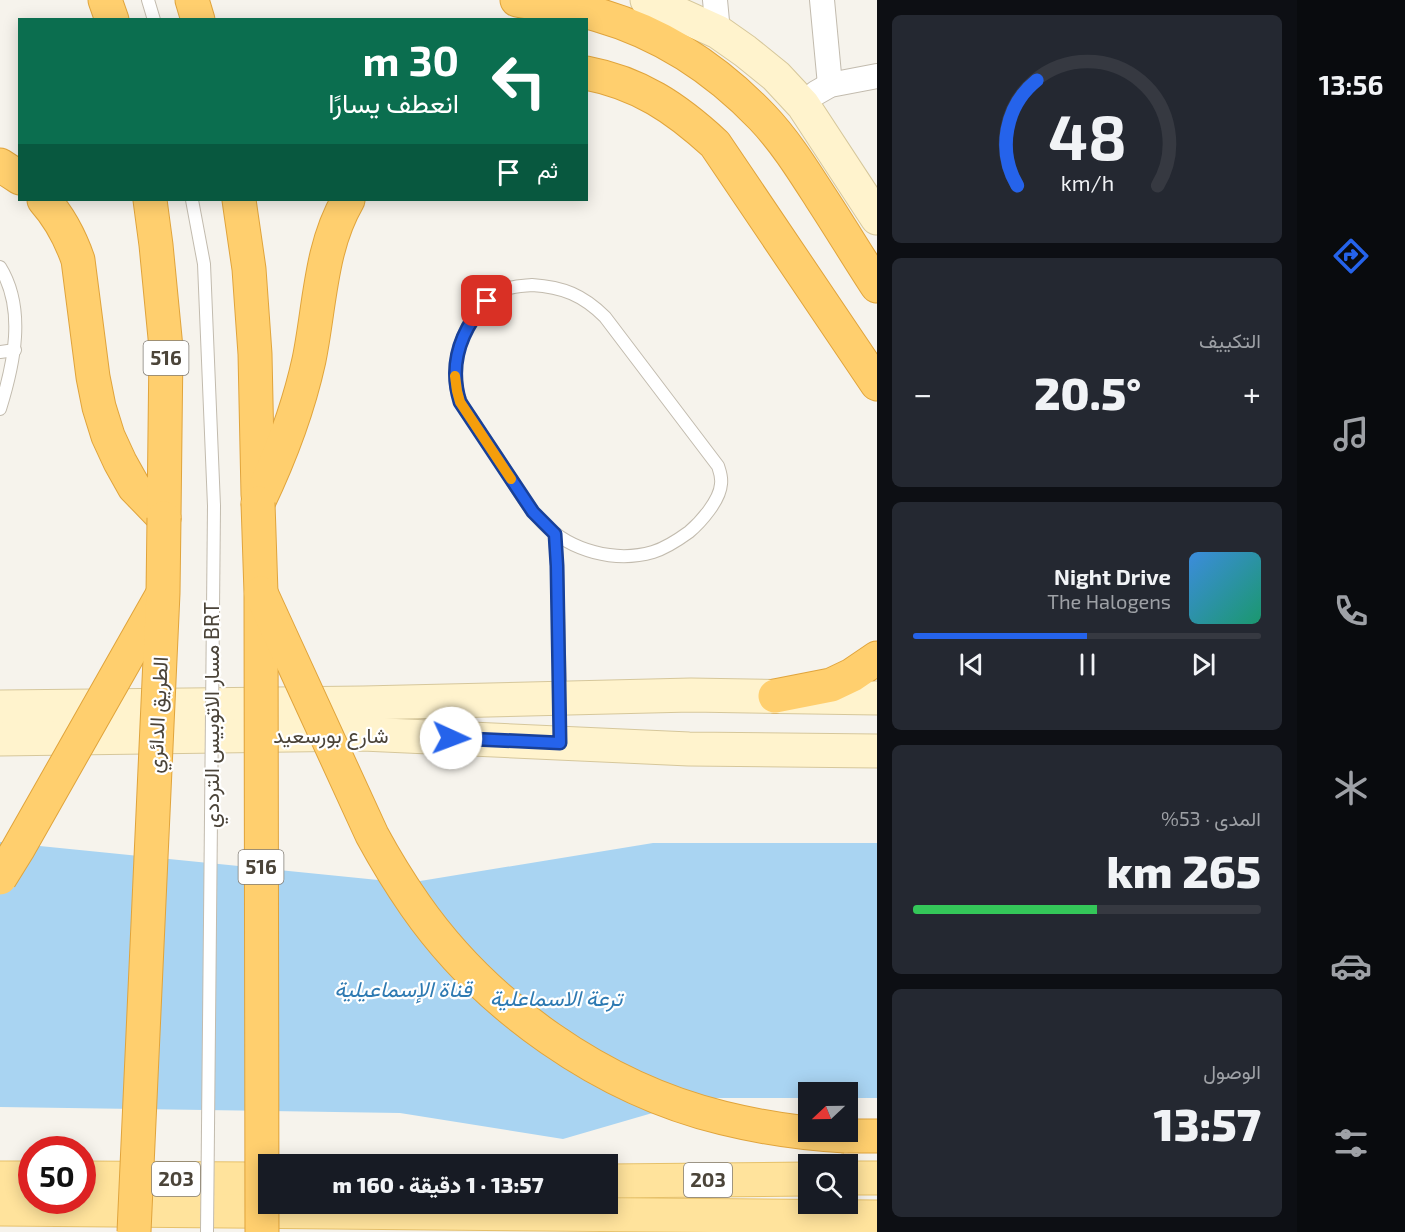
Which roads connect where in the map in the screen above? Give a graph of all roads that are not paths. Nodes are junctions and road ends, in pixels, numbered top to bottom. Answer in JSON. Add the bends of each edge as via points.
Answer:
{"nodes":[{"id":1,"x":105,"y":0,"type":"edge"},
{"id":2,"x":148,"y":0,"type":"edge"},
{"id":3,"x":192,"y":0,"type":"edge"},
{"id":4,"x":517,"y":0,"type":"edge"},
{"id":5,"x":647,"y":0,"type":"edge"},
{"id":6,"x":715,"y":0,"type":"edge"},
{"id":7,"x":822,"y":0,"type":"edge"},
{"id":8,"x":111,"y":18,"type":"edge"},
{"id":9,"x":153,"y":18,"type":"edge"},
{"id":10,"x":197,"y":18,"type":"edge"},
{"id":11,"x":718,"y":32,"type":"junction"},
{"id":12,"x":588,"y":74,"type":"edge"},
{"id":13,"x":877,"y":76,"type":"edge"},
{"id":14,"x":830,"y":85,"type":"junction"},
{"id":15,"x":802,"y":105,"type":"junction"},
{"id":16,"x":0,"y":165,"type":"edge"},
{"id":17,"x":18,"y":177,"type":"edge"},
{"id":18,"x":45,"y":201,"type":"edge"},
{"id":19,"x":150,"y":201,"type":"edge"},
{"id":20,"x":192,"y":201,"type":"edge"},
{"id":21,"x":239,"y":201,"type":"edge"},
{"id":22,"x":348,"y":201,"type":"edge"},
{"id":23,"x":877,"y":218,"type":"edge"},
{"id":24,"x":0,"y":267,"type":"edge"},
{"id":25,"x":877,"y":286,"type":"edge"},
{"id":26,"x":15,"y":350,"type":"junction"},
{"id":27,"x":0,"y":352,"type":"edge"},
{"id":28,"x":877,"y":384,"type":"edge"},
{"id":29,"x":0,"y":409,"type":"edge"},
{"id":30,"x":258,"y":502,"type":"junction"},
{"id":31,"x":164,"y":518,"type":"junction"},
{"id":32,"x":555,"y":534,"type":"junction"},
{"id":33,"x":163,"y":593,"type":"junction"},
{"id":34,"x":261,"y":593,"type":"junction"},
{"id":35,"x":877,"y":658,"type":"edge"},
{"id":36,"x":775,"y":696,"type":"junction"},
{"id":37,"x":877,"y":698,"type":"edge"},
{"id":38,"x":560,"y":699,"type":"junction"},
{"id":39,"x":0,"y":707,"type":"edge"},
{"id":40,"x":0,"y":739,"type":"edge"},
{"id":41,"x":560,"y":743,"type":"junction"},
{"id":42,"x":877,"y":751,"type":"edge"},
{"id":43,"x":0,"y":878,"type":"edge"},
{"id":44,"x":877,"y":1136,"type":"edge"},
{"id":45,"x":0,"y":1178,"type":"edge"},
{"id":46,"x":18,"y":1178,"type":"edge"},
{"id":47,"x":96,"y":1178,"type":"edge"},
{"id":48,"x":858,"y":1178,"type":"edge"},
{"id":49,"x":877,"y":1178,"type":"edge"},
{"id":50,"x":258,"y":1179,"type":"edge"},
{"id":51,"x":798,"y":1179,"type":"edge"},
{"id":52,"x":618,"y":1181,"type":"edge"},
{"id":53,"x":0,"y":1209,"type":"edge"},
{"id":54,"x":877,"y":1217,"type":"edge"},
{"id":55,"x":135,"y":1232,"type":"edge"},
{"id":56,"x":207,"y":1232,"type":"edge"},
{"id":57,"x":262,"y":1232,"type":"edge"}],
"edges":[{"from":1,"to":8,"type":"highway"},
{"from":2,"to":9,"type":"lane"},
{"from":3,"to":10,"type":"highway"},
{"from":4,"to":25,"type":"highway","via":[[597,14],[634,27],[670,45],[727,84],[764,118],[789,149]]},
{"from":5,"to":11,"type":"main road"},
{"from":6,"to":11,"type":"street"},
{"from":7,"to":14,"type":"street"},
{"from":11,"to":15,"type":"main road","via":[[776,76]]},
{"from":12,"to":28,"type":"highway","via":[[650,95],[674,109],[715,144]]},
{"from":13,"to":14,"type":"street"},
{"from":14,"to":15,"type":"street"},
{"from":15,"to":23,"type":"main road"},
{"from":16,"to":17,"type":"highway"},
{"from":18,"to":31,"type":"highway","via":[[63,224],[78,260],[93,377],[108,436],[134,487]]},
{"from":19,"to":31,"type":"highway","name":"الطريق الدائري","number":"516","via":[[166,348]]},
{"from":20,"to":56,"type":"lane","name":"مسار الاتوبيس الترددي BRT","bridge":true,"via":[[204,264],[213,506]]},
{"from":21,"to":30,"type":"highway","number":"516","via":[[255,354]]},
{"from":22,"to":30,"type":"highway","via":[[326,259],[300,398]]},
{"from":24,"to":26,"type":"lane","via":[[13,297]]},
{"from":26,"to":27,"type":"lane"},
{"from":26,"to":29,"type":"lane"},
{"from":30,"to":34,"type":"highway","number":"516","bridge":true},
{"from":31,"to":33,"type":"highway","name":"الطريق الدائري","number":"516","bridge":true},
{"from":32,"to":32,"type":"lane","via":[[573,545],[612,556],[653,552],[679,539],[702,519],[718,495],[721,475],[713,457],[605,317],[565,290],[516,286],[487,301],[472,319],[461,341],[455,380],[460,402],[533,512]]},
{"from":32,"to":38,"type":"lane"},
{"from":33,"to":43,"type":"highway","bridge":true},
{"from":33,"to":55,"type":"highway","name":"الطريق الدائري","number":"516","bridge":true},
{"from":34,"to":44,"type":"highway","bridge":true,"via":[[372,835],[393,872],[442,940],[493,993],[568,1050],[642,1090],[681,1105],[731,1120],[803,1134]]},
{"from":34,"to":57,"type":"highway","number":"516","bridge":true},
{"from":35,"to":36,"type":"highway","via":[[831,685]]},
{"from":36,"to":37,"type":"main road","name":"شارع بورسعيد"},
{"from":36,"to":38,"type":"main road","name":"شارع بورسعيد"},
{"from":38,"to":39,"type":"main road","name":"شارع بورسعيد"},
{"from":38,"to":41,"type":"main road"},
{"from":40,"to":41,"type":"main road","name":"شارع بورسعيد","via":[[363,734]]},
{"from":41,"to":42,"type":"main road","name":"شارع بورسعيد"},
{"from":45,"to":46,"type":"main road"},
{"from":47,"to":50,"type":"main road","number":"203"},
{"from":48,"to":49,"type":"main road"},
{"from":51,"to":52,"type":"main road","number":"203"},
{"from":53,"to":54,"type":"main road","number":"203"}]}
